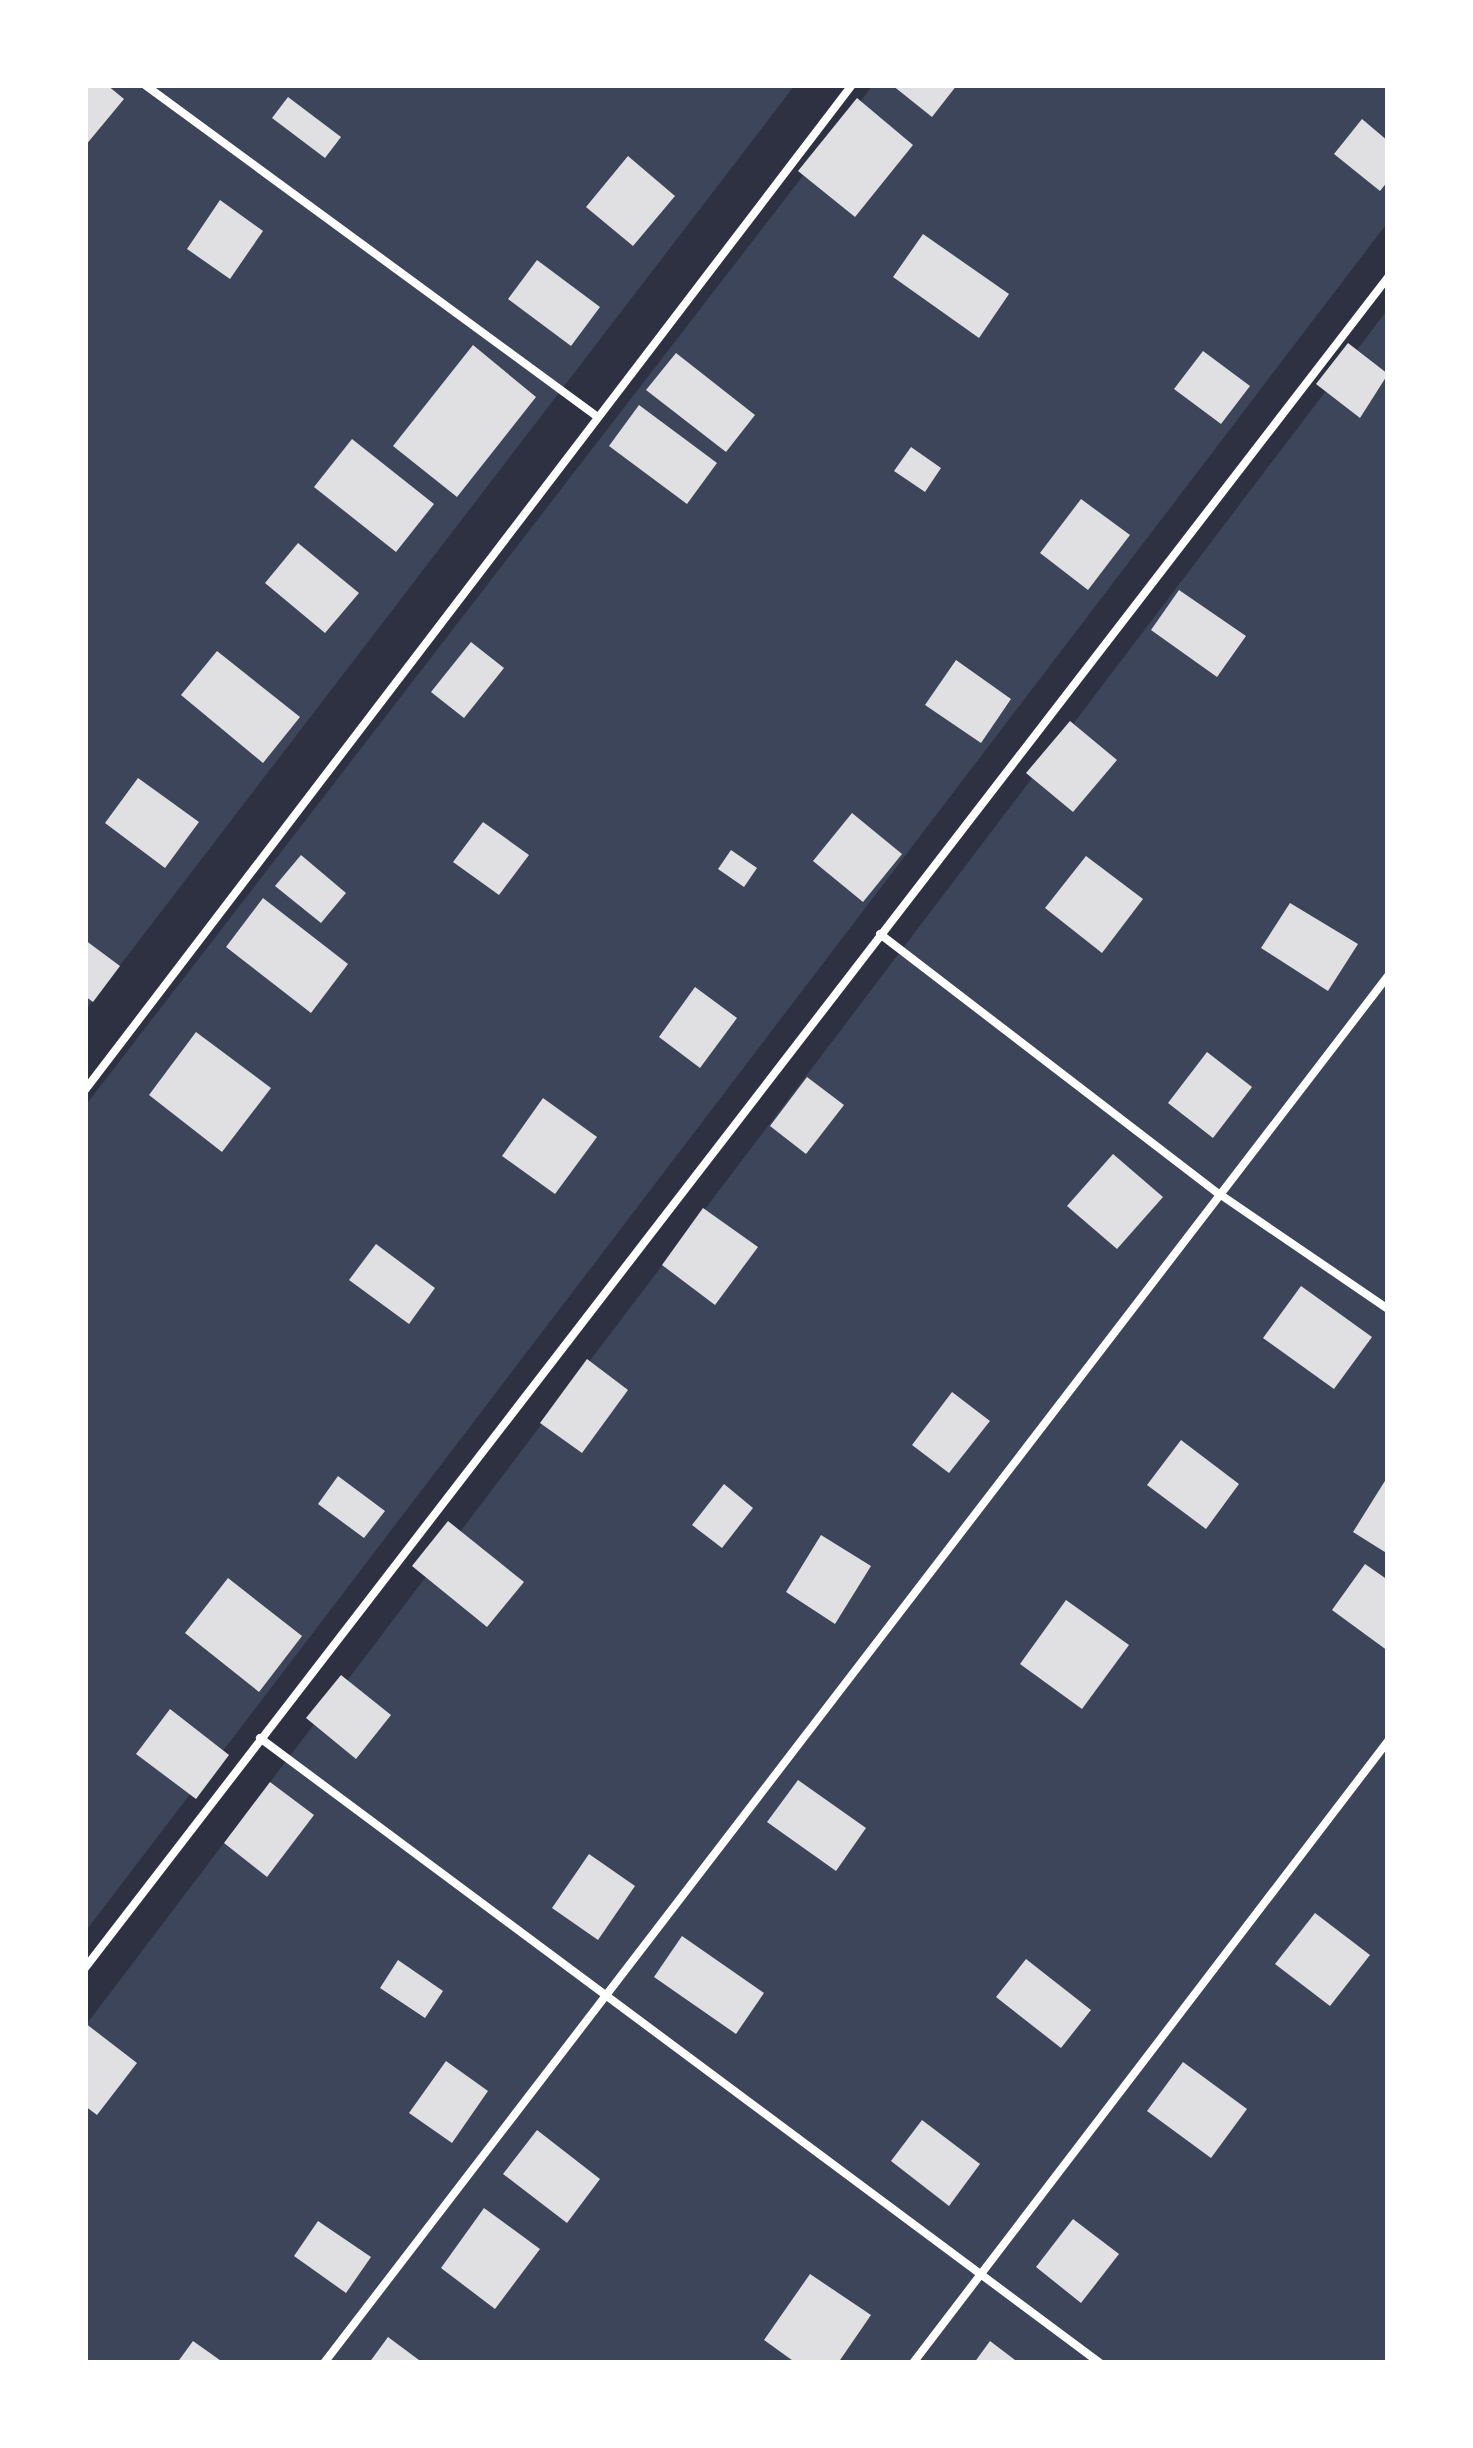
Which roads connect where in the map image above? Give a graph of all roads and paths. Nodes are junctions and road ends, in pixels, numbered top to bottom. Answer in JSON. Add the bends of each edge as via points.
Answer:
{"nodes":[{"id":1,"x":145,"y":85,"type":"edge"},
{"id":2,"x":852,"y":85,"type":"edge"},
{"id":3,"x":1388,"y":277,"type":"edge"},
{"id":4,"x":594,"y":415,"type":"junction"},
{"id":5,"x":880,"y":934,"type":"junction"},
{"id":6,"x":1388,"y":976,"type":"edge"},
{"id":7,"x":85,"y":1090,"type":"edge"},
{"id":8,"x":1218,"y":1193,"type":"junction"},
{"id":9,"x":1388,"y":1309,"type":"edge"},
{"id":10,"x":260,"y":1738,"type":"junction"},
{"id":11,"x":1388,"y":1741,"type":"edge"},
{"id":12,"x":85,"y":1968,"type":"edge"},
{"id":13,"x":608,"y":1992,"type":"junction"},
{"id":14,"x":982,"y":2272,"type":"junction"},
{"id":15,"x":324,"y":2363,"type":"edge"},
{"id":16,"x":913,"y":2363,"type":"edge"},
{"id":17,"x":1100,"y":2363,"type":"edge"}],
"edges":[{"from":1,"to":4,"type":"lane"},
{"from":2,"to":4,"type":"lane"},
{"from":3,"to":5,"type":"lane"},
{"from":4,"to":7,"type":"lane"},
{"from":5,"to":8,"type":"lane"},
{"from":5,"to":10,"type":"lane"},
{"from":6,"to":8,"type":"lane"},
{"from":8,"to":9,"type":"lane"},
{"from":8,"to":13,"type":"lane"},
{"from":10,"to":12,"type":"lane"},
{"from":10,"to":13,"type":"lane"},
{"from":11,"to":14,"type":"lane"},
{"from":13,"to":14,"type":"lane"},
{"from":13,"to":15,"type":"lane"},
{"from":14,"to":16,"type":"lane"},
{"from":14,"to":17,"type":"lane"}]}
